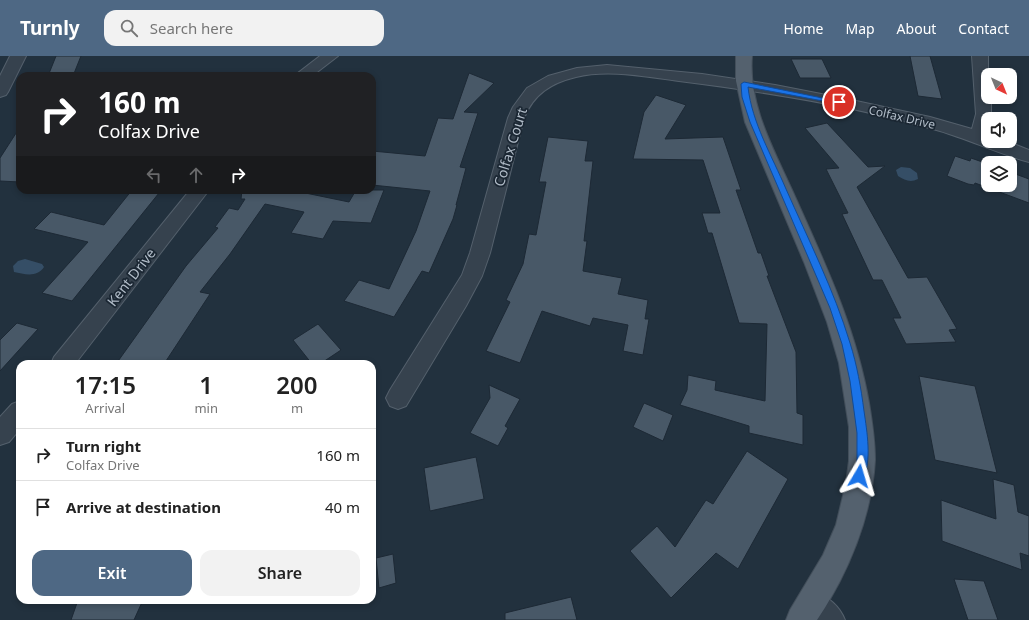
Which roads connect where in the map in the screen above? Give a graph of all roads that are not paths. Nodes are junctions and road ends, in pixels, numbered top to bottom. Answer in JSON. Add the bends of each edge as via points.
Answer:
{"nodes":[{"id":1,"x":18,"y":56,"type":"edge"},
{"id":2,"x":330,"y":56,"type":"edge"},
{"id":3,"x":744,"y":56,"type":"edge"},
{"id":4,"x":980,"y":56,"type":"edge"},
{"id":5,"x":308,"y":72,"type":"edge"},
{"id":6,"x":744,"y":84,"type":"junction"},
{"id":7,"x":0,"y":92,"type":"edge"},
{"id":8,"x":984,"y":112,"type":"edge"},
{"id":9,"x":981,"y":139,"type":"edge"},
{"id":10,"x":1007,"y":148,"type":"edge"},
{"id":11,"x":1029,"y":156,"type":"edge"},
{"id":12,"x":197,"y":194,"type":"edge"},
{"id":13,"x":65,"y":360,"type":"edge"},
{"id":14,"x":398,"y":398,"type":"dead end"},
{"id":15,"x":16,"y":416,"type":"edge"},
{"id":16,"x":0,"y":434,"type":"edge"},
{"id":17,"x":814,"y":615,"type":"edge"}],
"edges":[{"from":1,"to":7,"type":"street"},
{"from":2,"to":5,"type":"street"},
{"from":3,"to":6,"type":"main road"},
{"from":4,"to":8,"type":"street"},
{"from":6,"to":9,"type":"street","name":"Colfax Drive","via":[[899,116]]},
{"from":6,"to":14,"type":"street","name":"Colfax Court","via":[[654,73],[599,70],[584,71],[555,79],[527,97],[516,118],[472,276]]},
{"from":6,"to":17,"type":"main road","via":[[753,122],[834,308],[855,381],[862,433],[862,461],[854,507],[836,562]]},
{"from":10,"to":11,"type":"street","name":"Colfax Drive"},
{"from":12,"to":13,"type":"street","name":"Kent Drive"},
{"from":15,"to":16,"type":"street"}]}
